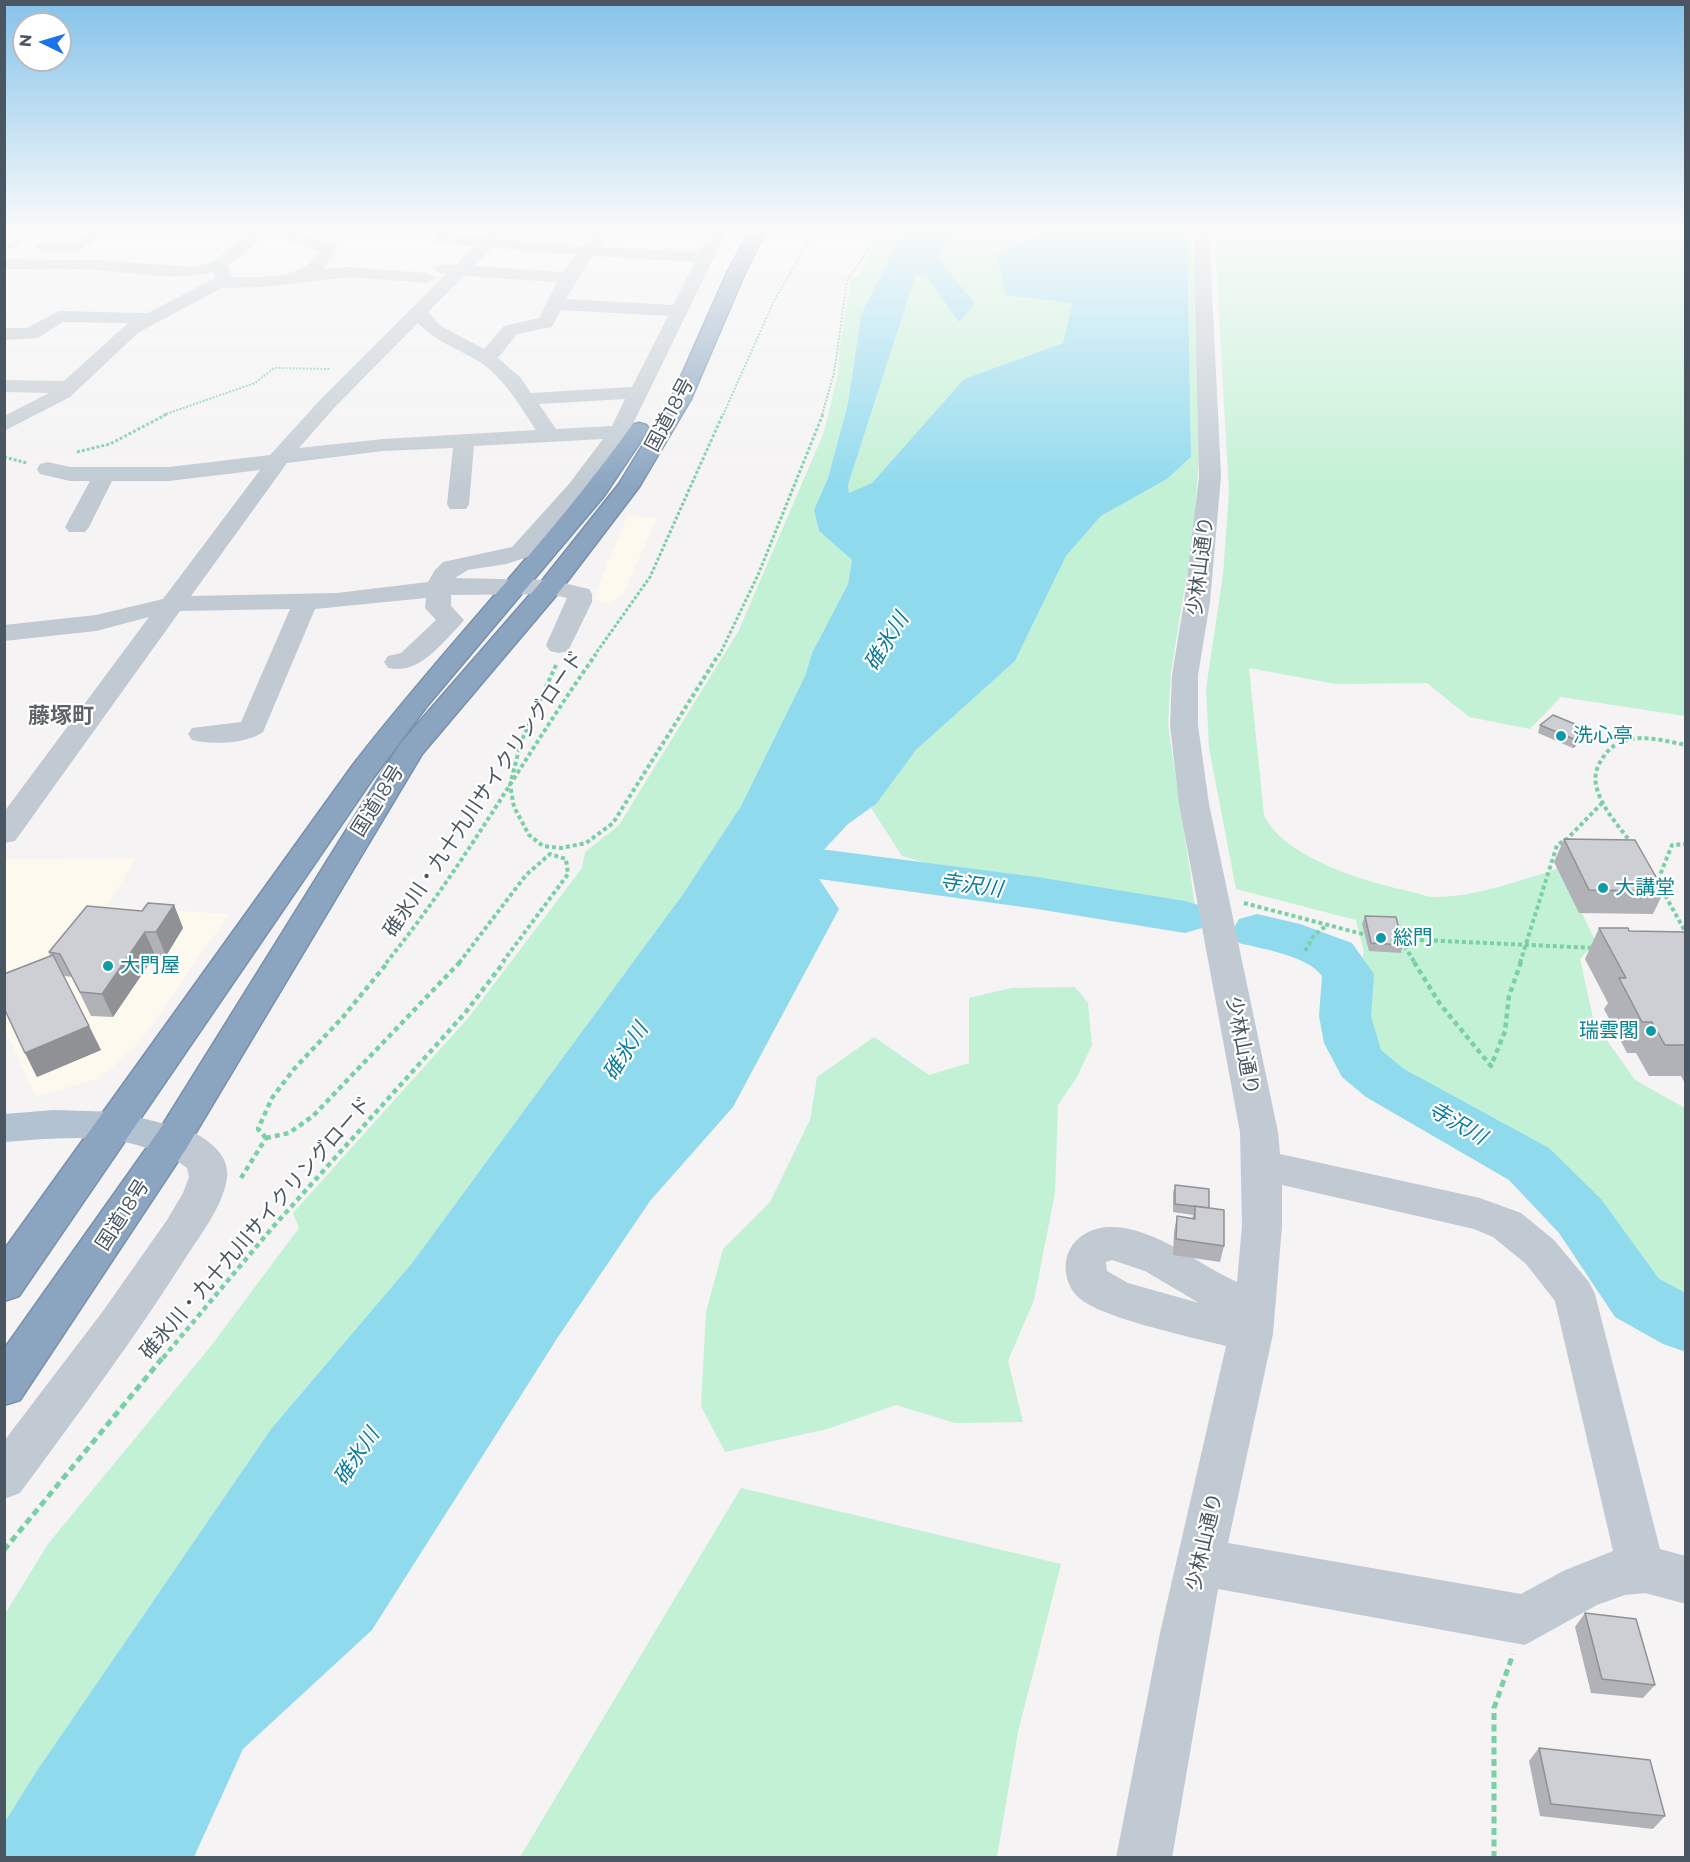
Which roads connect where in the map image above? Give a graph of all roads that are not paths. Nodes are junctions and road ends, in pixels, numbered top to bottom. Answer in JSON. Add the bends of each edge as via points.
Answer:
{"nodes":[{"id":1,"x":156,"y":314,"type":"edge"},
{"id":2,"x":405,"y":314,"type":"edge"},
{"id":3,"x":422,"y":314,"type":"edge"},
{"id":4,"x":550,"y":314,"type":"edge"},
{"id":5,"x":679,"y":314,"type":"edge"},
{"id":6,"x":693,"y":314,"type":"edge"},
{"id":7,"x":718,"y":314,"type":"edge"},
{"id":8,"x":1205,"y":314,"type":"edge"},
{"id":9,"x":149,"y":318,"type":"junction"},
{"id":10,"x":4,"y":334,"type":"edge"},
{"id":11,"x":488,"y":359,"type":"junction"},
{"id":12,"x":4,"y":386,"type":"edge"},
{"id":13,"x":70,"y":387,"type":"junction"},
{"id":14,"x":641,"y":392,"type":"junction"},
{"id":15,"x":528,"y":399,"type":"junction"},
{"id":16,"x":4,"y":425,"type":"edge"},
{"id":17,"x":619,"y":432,"type":"junction"},
{"id":18,"x":550,"y":436,"type":"junction"},
{"id":19,"x":464,"y":440,"type":"junction"},
{"id":20,"x":278,"y":459,"type":"junction"},
{"id":21,"x":48,"y":469,"type":"road end"},
{"id":22,"x":105,"y":473,"type":"junction"},
{"id":23,"x":458,"y":504,"type":"dead end"},
{"id":24,"x":77,"y":526,"type":"dead end"},
{"id":25,"x":513,"y":586,"type":"junction"},
{"id":26,"x":436,"y":587,"type":"junction"},
{"id":27,"x":550,"y":587,"type":"junction"},
{"id":28,"x":305,"y":603,"type":"junction"},
{"id":29,"x":173,"y":604,"type":"junction"},
{"id":30,"x":4,"y":633,"type":"edge"},
{"id":31,"x":559,"y":645,"type":"road end"},
{"id":32,"x":397,"y":662,"type":"dead end"},
{"id":33,"x":202,"y":734,"type":"dead end"},
{"id":34,"x":4,"y":834,"type":"edge"},
{"id":35,"x":117,"y":1126,"type":"junction"},
{"id":36,"x":4,"y":1128,"type":"edge"},
{"id":37,"x":173,"y":1139,"type":"junction"},
{"id":38,"x":1263,"y":1165,"type":"junction"},
{"id":39,"x":4,"y":1284,"type":"edge"},
{"id":40,"x":4,"y":1386,"type":"edge"},
{"id":41,"x":4,"y":1478,"type":"edge"},
{"id":42,"x":1199,"y":1562,"type":"junction"},
{"id":43,"x":1641,"y":1569,"type":"junction"},
{"id":44,"x":1686,"y":1580,"type":"edge"},
{"id":45,"x":1144,"y":1857,"type":"edge"}],
"edges":[{"from":1,"to":9,"type":"street"},
{"from":2,"to":20,"type":"street","via":[[361,370]]},
{"from":3,"to":11,"type":"street","via":[[434,330]]},
{"from":4,"to":11,"type":"street","via":[[546,323],[518,325],[501,338]]},
{"from":5,"to":14,"type":"street"},
{"from":6,"to":25,"type":"highway","name":"国道18号","via":[[657,399],[630,445],[596,491]]},
{"from":7,"to":27,"type":"highway","name":"国道18号","via":[[681,399],[656,444],[628,487]]},
{"from":8,"to":38,"type":"street","name":"少林山通り","via":[[1210,486],[1185,675],[1184,725],[1194,804]]},
{"from":9,"to":10,"type":"street","via":[[59,316],[30,334]]},
{"from":9,"to":13,"type":"street","via":[[132,328]]},
{"from":11,"to":15,"type":"street"},
{"from":12,"to":13,"type":"street"},
{"from":13,"to":16,"type":"street"},
{"from":14,"to":15,"type":"street"},
{"from":14,"to":17,"type":"street"},
{"from":15,"to":18,"type":"street"},
{"from":17,"to":18,"type":"street"},
{"from":17,"to":26,"type":"street","via":[[576,489],[520,552],[460,562],[445,572]]},
{"from":18,"to":19,"type":"street"},
{"from":19,"to":20,"type":"street","via":[[383,445]]},
{"from":19,"to":23,"type":"street"},
{"from":20,"to":22,"type":"street","via":[[169,474]]},
{"from":20,"to":29,"type":"street"},
{"from":21,"to":22,"type":"street","via":[[70,474]]},
{"from":22,"to":24,"type":"street"},
{"from":25,"to":26,"type":"street"},
{"from":25,"to":27,"type":"street"},
{"from":25,"to":35,"type":"highway","name":"国道18号","via":[[363,771]]},
{"from":26,"to":28,"type":"street"},
{"from":26,"to":32,"type":"street","via":[[438,608],[451,620],[410,659]]},
{"from":27,"to":31,"type":"street","via":[[580,594]]},
{"from":27,"to":37,"type":"highway","name":"国道18号","via":[[410,750]]},
{"from":28,"to":29,"type":"street"},
{"from":28,"to":33,"type":"street","via":[[253,726],[246,731]]},
{"from":29,"to":30,"type":"street","via":[[96,622]]},
{"from":29,"to":34,"type":"street"},
{"from":35,"to":36,"type":"main road","via":[[54,1124]]},
{"from":35,"to":37,"type":"main road"},
{"from":35,"to":39,"type":"highway","name":"国道18号"},
{"from":37,"to":40,"type":"highway","name":"国道18号"},
{"from":37,"to":41,"type":"street","via":[[197,1151],[208,1178],[205,1193],[177,1239]]},
{"from":38,"to":42,"type":"street","name":"少林山通り","via":[[1263,1233],[1254,1321]]},
{"from":38,"to":43,"type":"street","via":[[1480,1214],[1507,1225],[1540,1252],[1574,1294]]},
{"from":42,"to":43,"type":"street","via":[[1525,1620],[1604,1578]]},
{"from":42,"to":45,"type":"street","name":"少林山通り"},
{"from":43,"to":44,"type":"street"}]}
